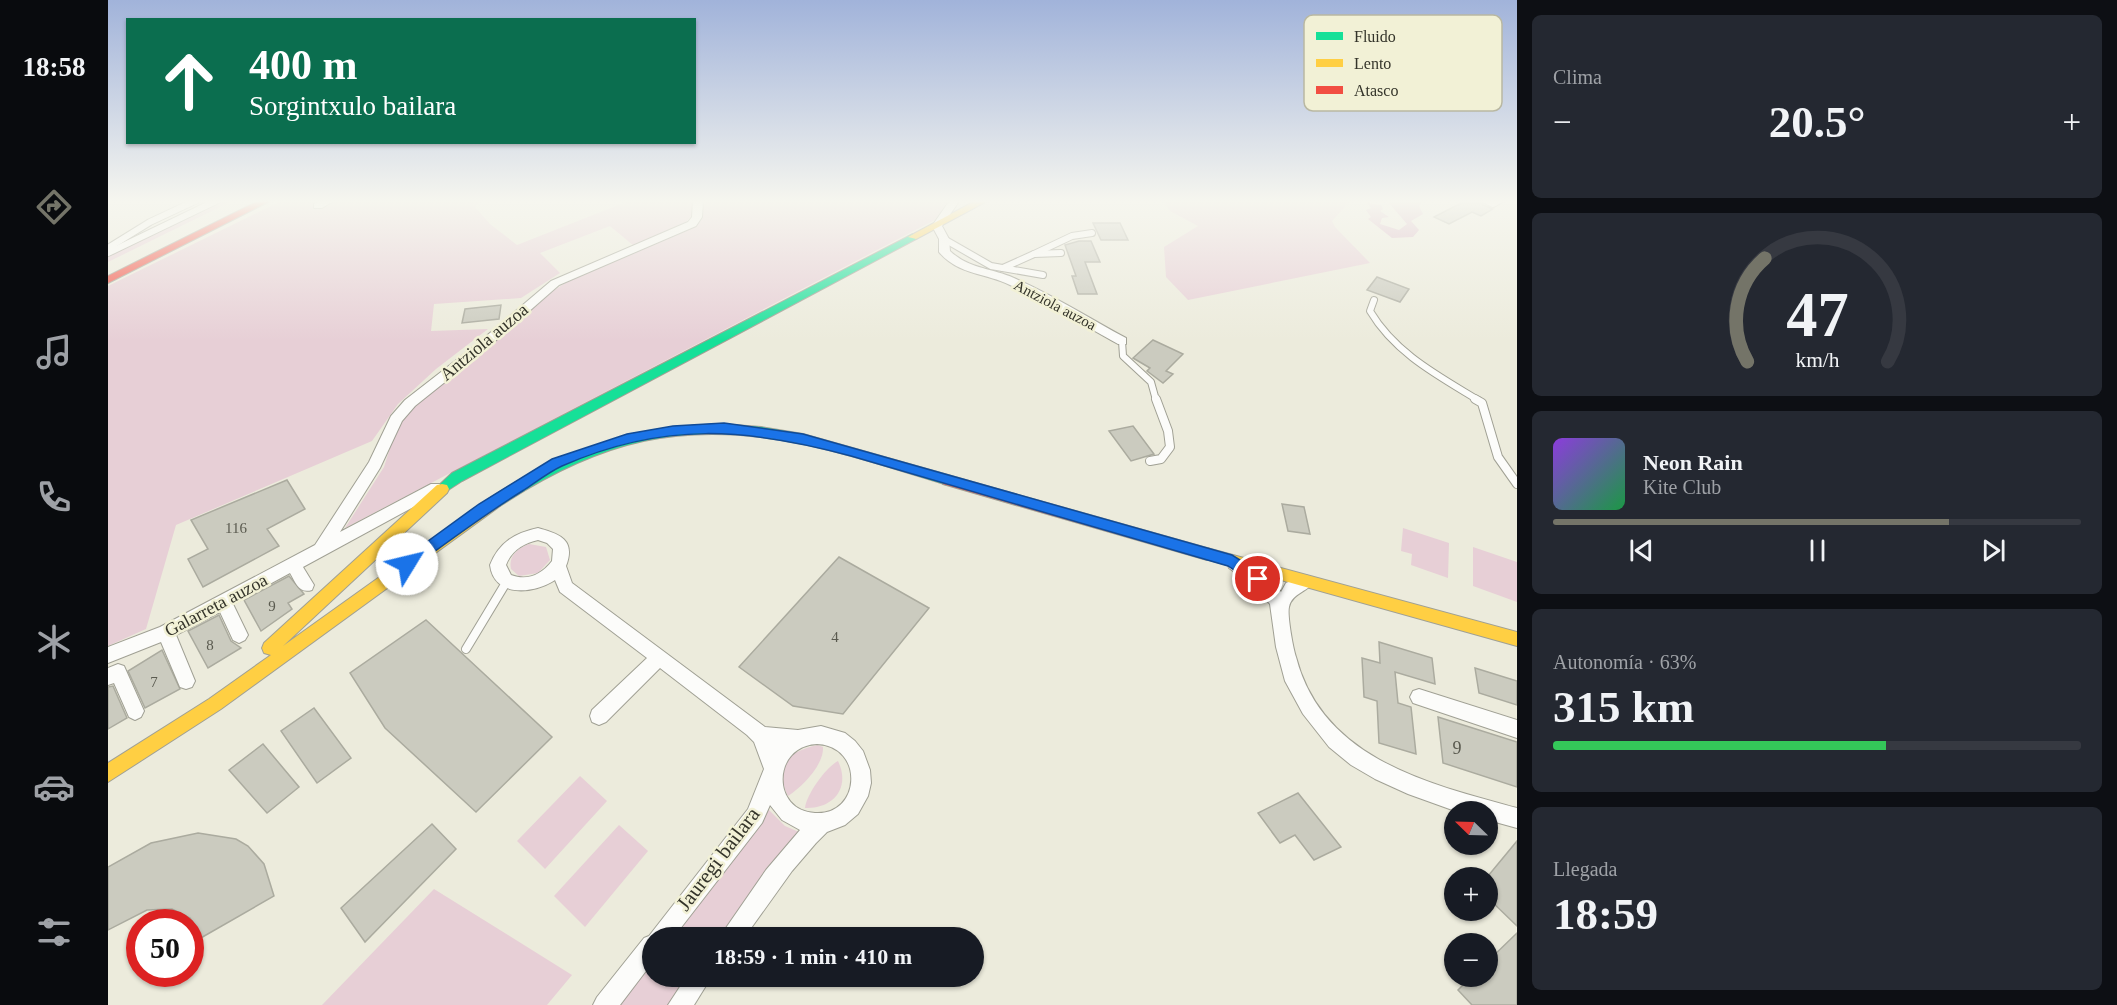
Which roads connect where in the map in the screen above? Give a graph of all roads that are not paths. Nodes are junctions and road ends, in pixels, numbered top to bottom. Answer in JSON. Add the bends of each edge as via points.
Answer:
{"nodes":[{"id":1,"x":122,"y":247,"type":"edge"},
{"id":2,"x":152,"y":247,"type":"edge"},
{"id":3,"x":174,"y":247,"type":"edge"},
{"id":4,"x":639,"y":247,"type":"edge"},
{"id":5,"x":897,"y":247,"type":"edge"},
{"id":6,"x":945,"y":247,"type":"edge"},
{"id":7,"x":956,"y":247,"type":"edge"},
{"id":8,"x":1049,"y":247,"type":"edge"},
{"id":9,"x":1060,"y":253,"type":"dead end"},
{"id":10,"x":108,"y":254,"type":"edge"},
{"id":11,"x":1034,"y":254,"type":"junction"},
{"id":12,"x":1003,"y":268,"type":"junction"},
{"id":13,"x":108,"y":269,"type":"edge"},
{"id":14,"x":1043,"y":275,"type":"dead end"},
{"id":15,"x":108,"y":280,"type":"edge"},
{"id":16,"x":1374,"y":300,"type":"dead end"},
{"id":17,"x":1122,"y":341,"type":"joint"},
{"id":18,"x":1150,"y":461,"type":"dead end"},
{"id":19,"x":457,"y":477,"type":"junction"},
{"id":20,"x":1517,"y":484,"type":"edge"},
{"id":21,"x":321,"y":549,"type":"junction"},
{"id":22,"x":1232,"y":561,"type":"junction"},
{"id":23,"x":293,"y":564,"type":"junction"},
{"id":24,"x":558,"y":567,"type":"junction"},
{"id":25,"x":507,"y":581,"type":"junction"},
{"id":26,"x":1305,"y":582,"type":"junction"},
{"id":27,"x":535,"y":583,"type":"junction"},
{"id":28,"x":306,"y":585,"type":"dead end"},
{"id":29,"x":566,"y":587,"type":"junction"},
{"id":30,"x":223,"y":601,"type":"junction"},
{"id":31,"x":1280,"y":607,"type":"junction"},
{"id":32,"x":166,"y":632,"type":"junction"},
{"id":33,"x":239,"y":635,"type":"dead end"},
{"id":34,"x":1517,"y":639,"type":"edge"},
{"id":35,"x":466,"y":649,"type":"dead end"},
{"id":36,"x":108,"y":655,"type":"edge"},
{"id":37,"x":659,"y":658,"type":"junction"},
{"id":38,"x":108,"y":677,"type":"edge"},
{"id":39,"x":186,"y":681,"type":"dead end"},
{"id":40,"x":1419,"y":697,"type":"dead end"},
{"id":41,"x":135,"y":711,"type":"dead end"},
{"id":42,"x":599,"y":716,"type":"dead end"},
{"id":43,"x":1517,"y":729,"type":"edge"},
{"id":44,"x":761,"y":736,"type":"junction"},
{"id":45,"x":798,"y":739,"type":"junction"},
{"id":46,"x":134,"y":757,"type":"junction"},
{"id":47,"x":773,"y":772,"type":"junction"},
{"id":48,"x":108,"y":773,"type":"edge"},
{"id":49,"x":1517,"y":818,"type":"edge"},
{"id":50,"x":822,"y":824,"type":"junction"},
{"id":51,"x":668,"y":927,"type":"edge"},
{"id":52,"x":738,"y":927,"type":"edge"},
{"id":53,"x":642,"y":959,"type":"edge"},
{"id":54,"x":693,"y":987,"type":"edge"},
{"id":55,"x":605,"y":1005,"type":"edge"},
{"id":56,"x":680,"y":1005,"type":"edge"}],
"edges":[{"from":1,"to":10,"type":"lane"},
{"from":2,"to":13,"type":"main road"},
{"from":3,"to":15,"type":"main road"},
{"from":4,"to":21,"type":"street","name":"Antziola auzoa","via":[[555,283],[410,403],[396,419],[375,464]]},
{"from":5,"to":19,"type":"main road"},
{"from":6,"to":17,"type":"street","name":"Antziola auzoa","via":[[956,263],[976,273],[1010,280]]},
{"from":7,"to":12,"type":"lane","via":[[976,260]]},
{"from":8,"to":11,"type":"lane"},
{"from":9,"to":11,"type":"lane"},
{"from":11,"to":12,"type":"lane"},
{"from":12,"to":14,"type":"lane"},
{"from":16,"to":20,"type":"lane","via":[[1370,311],[1391,340],[1482,403],[1491,441],[1502,466]]},
{"from":17,"to":18,"type":"lane","via":[[1123,356],[1151,382],[1170,432],[1171,446],[1166,455],[1159,461]]},
{"from":19,"to":21,"type":"street","name":"Galarreta auzoa"},
{"from":19,"to":46,"type":"main road","via":[[420,507],[297,626]]},
{"from":21,"to":23,"type":"street","name":"Galarreta auzoa"},
{"from":22,"to":26,"type":"main road"},
{"from":22,"to":31,"type":"street","via":[[1267,587]]},
{"from":22,"to":46,"type":"main road","via":[[803,439],[724,428],[651,434],[584,452],[521,483],[215,704]]},
{"from":23,"to":28,"type":"street"},
{"from":23,"to":30,"type":"street","name":"Galarreta auzoa"},
{"from":24,"to":25,"type":"street","via":[[562,557],[557,540],[548,535],[528,535],[512,543],[501,556],[498,564]]},
{"from":24,"to":27,"type":"street"},
{"from":24,"to":29,"type":"street"},
{"from":25,"to":27,"type":"street","via":[[517,585]]},
{"from":25,"to":35,"type":"lane"},
{"from":26,"to":31,"type":"street","via":[[1292,588]]},
{"from":26,"to":34,"type":"main road"},
{"from":27,"to":29,"type":"street"},
{"from":29,"to":37,"type":"street"},
{"from":30,"to":32,"type":"street","name":"Galarreta auzoa"},
{"from":30,"to":33,"type":"street"},
{"from":31,"to":49,"type":"street","via":[[1292,677],[1323,727],[1348,751],[1382,774],[1416,790]]},
{"from":32,"to":36,"type":"street","name":"Galarreta auzoa"},
{"from":32,"to":39,"type":"street"},
{"from":37,"to":42,"type":"street"},
{"from":37,"to":44,"type":"street"},
{"from":38,"to":41,"type":"street","via":[[118,672]]},
{"from":40,"to":43,"type":"street"},
{"from":44,"to":45,"type":"street"},
{"from":44,"to":47,"type":"street"},
{"from":45,"to":47,"type":"street","via":[[780,752]]},
{"from":45,"to":50,"type":"street","via":[[816,734],[830,736],[844,743],[859,766],[861,781],[850,808]]},
{"from":46,"to":48,"type":"main road"},
{"from":47,"to":50,"type":"street","via":[[777,800],[788,813],[806,822]]},
{"from":47,"to":51,"type":"street","name":"Jauregi bailara","via":[[755,816]]},
{"from":50,"to":52,"type":"street","via":[[787,861]]},
{"from":53,"to":55,"type":"street"},
{"from":54,"to":56,"type":"street"}]}
